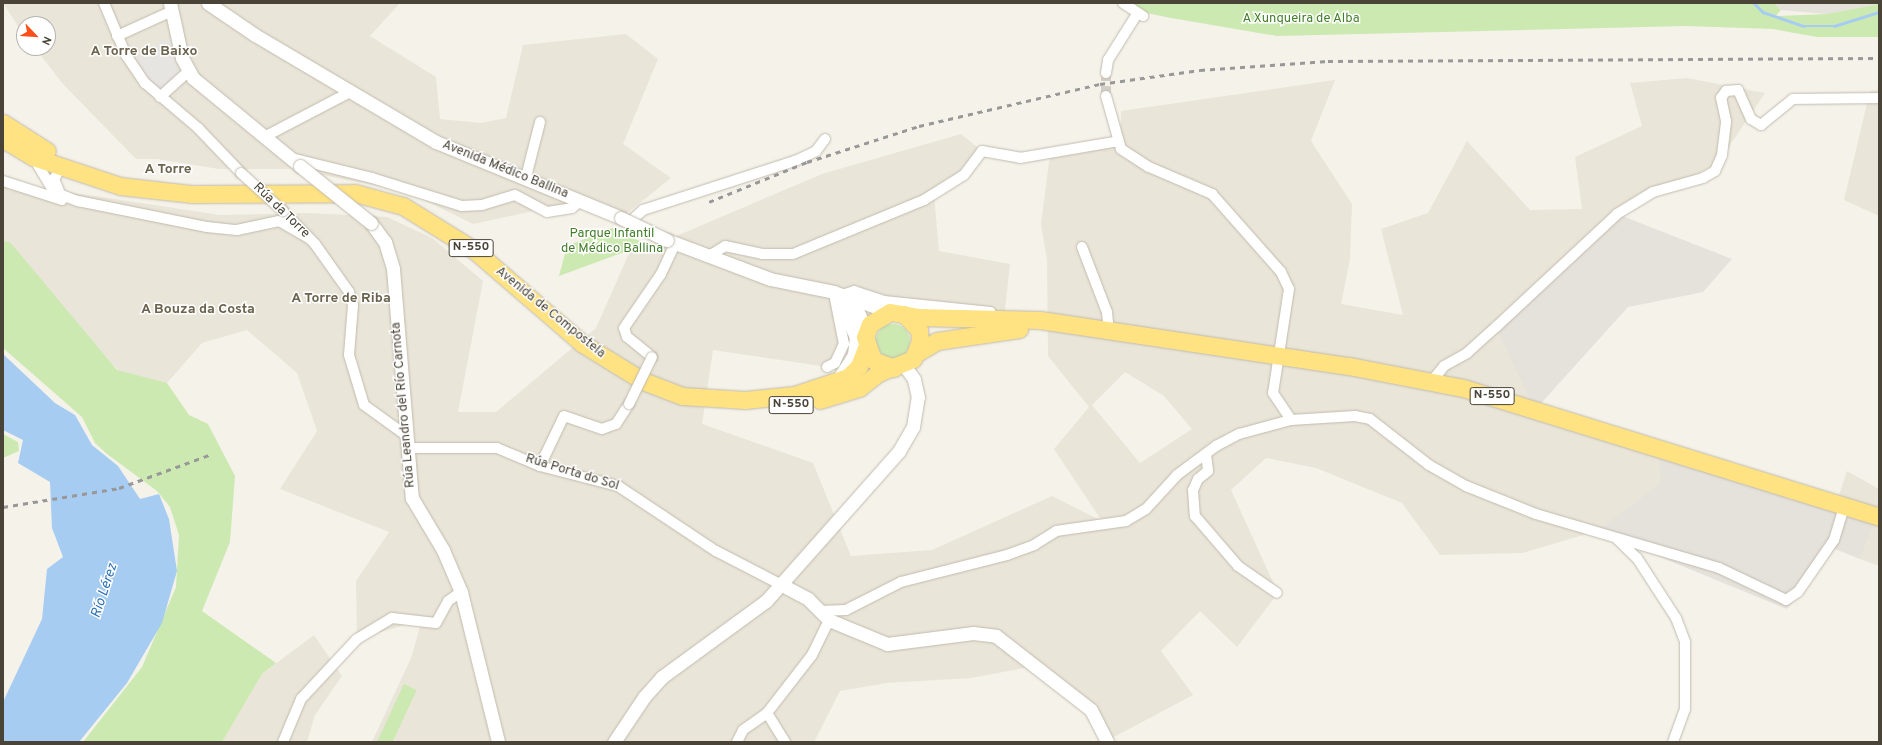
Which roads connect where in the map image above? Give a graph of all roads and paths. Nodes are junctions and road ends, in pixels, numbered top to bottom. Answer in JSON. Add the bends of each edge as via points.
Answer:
{"nodes":[{"id":1,"x":104,"y":3,"type":"edge"},
{"id":2,"x":208,"y":3,"type":"edge"},
{"id":3,"x":1124,"y":3,"type":"edge"},
{"id":4,"x":171,"y":7,"type":"edge"},
{"id":5,"x":117,"y":36,"type":"junction"},
{"id":6,"x":188,"y":72,"type":"junction"},
{"id":7,"x":1106,"y":73,"type":"tunnel mouth"},
{"id":8,"x":350,"y":92,"type":"junction"},
{"id":9,"x":1106,"y":96,"type":"tunnel mouth"},
{"id":10,"x":160,"y":97,"type":"junction"},
{"id":11,"x":1879,"y":98,"type":"edge"},
{"id":12,"x":540,"y":122,"type":"dead end"},
{"id":13,"x":3,"y":123,"type":"edge"},
{"id":14,"x":264,"y":137,"type":"junction"},
{"id":15,"x":3,"y":139,"type":"edge"},
{"id":16,"x":825,"y":139,"type":"dead end"},
{"id":17,"x":1119,"y":141,"type":"junction"},
{"id":18,"x":33,"y":157,"type":"junction"},
{"id":19,"x":296,"y":162,"type":"junction"},
{"id":20,"x":61,"y":168,"type":"junction"},
{"id":21,"x":526,"y":177,"type":"junction"},
{"id":22,"x":3,"y":181,"type":"edge"},
{"id":23,"x":225,"y":192,"type":"junction"},
{"id":24,"x":66,"y":197,"type":"junction"},
{"id":25,"x":580,"y":201,"type":"junction"},
{"id":26,"x":625,"y":220,"type":"junction"},
{"id":27,"x":310,"y":239,"type":"junction"},
{"id":28,"x":671,"y":242,"type":"junction"},
{"id":29,"x":1082,"y":247,"type":"dead end"},
{"id":30,"x":708,"y":257,"type":"junction"},
{"id":31,"x":835,"y":295,"type":"junction"},
{"id":32,"x":897,"y":313,"type":"junction"},
{"id":33,"x":1004,"y":318,"type":"junction"},
{"id":34,"x":1092,"y":330,"type":"junction"},
{"id":35,"x":1108,"y":332,"type":"junction"},
{"id":36,"x":866,"y":340,"type":"junction"},
{"id":37,"x":917,"y":353,"type":"junction"},
{"id":38,"x":1280,"y":356,"type":"junction"},
{"id":39,"x":827,"y":367,"type":"dead end"},
{"id":40,"x":899,"y":367,"type":"junction"},
{"id":41,"x":1432,"y":381,"type":"junction"},
{"id":42,"x":832,"y":385,"type":"junction"},
{"id":43,"x":682,"y":396,"type":"junction"},
{"id":44,"x":1291,"y":420,"type":"junction"},
{"id":45,"x":408,"y":442,"type":"junction"},
{"id":46,"x":1206,"y":454,"type":"junction"},
{"id":47,"x":540,"y":466,"type":"junction"},
{"id":48,"x":1844,"y":507,"type":"junction"},
{"id":49,"x":1879,"y":518,"type":"edge"},
{"id":50,"x":1616,"y":538,"type":"junction"},
{"id":51,"x":782,"y":585,"type":"junction"},
{"id":52,"x":461,"y":592,"type":"junction"},
{"id":53,"x":1277,"y":593,"type":"dead end"},
{"id":54,"x":824,"y":615,"type":"junction"},
{"id":55,"x":767,"y":713,"type":"junction"},
{"id":56,"x":283,"y":742,"type":"edge"},
{"id":57,"x":498,"y":742,"type":"edge"},
{"id":58,"x":614,"y":742,"type":"edge"},
{"id":59,"x":737,"y":742,"type":"edge"},
{"id":60,"x":785,"y":742,"type":"edge"},
{"id":61,"x":1107,"y":742,"type":"edge"},
{"id":62,"x":1673,"y":742,"type":"edge"}],
"edges":[{"from":1,"to":5,"type":"street","name":"Rúa da Torre"},
{"from":2,"to":8,"type":"street","name":"Avenida Médico Ballina"},
{"from":3,"to":7,"type":"street","via":[[1140,15],[1108,60]]},
{"from":4,"to":5,"type":"street"},
{"from":4,"to":6,"type":"street"},
{"from":5,"to":10,"type":"street","name":"Rúa da Torre","via":[[136,71]]},
{"from":6,"to":10,"type":"street"},
{"from":6,"to":14,"type":"street","name":"Rúa Leandro del Río Carnota"},
{"from":8,"to":14,"type":"street"},
{"from":8,"to":21,"type":"street","name":"Avenida Médico Ballina","via":[[436,142]]},
{"from":9,"to":17,"type":"street"},
{"from":10,"to":27,"type":"street","name":"Rúa da Torre","bridge":true,"via":[[198,128]]},
{"from":11,"to":41,"type":"street","via":[[1793,99],[1761,125],[1751,119],[1738,90],[1726,91],[1721,98],[1726,121],[1722,155],[1715,171],[1703,178],[1653,192],[1617,214],[1467,353],[1444,366]]},
{"from":12,"to":21,"type":"street"},
{"from":13,"to":23,"type":"highway","name":"Avenida de Compostela","number":"N-550","via":[[37,146],[87,168],[129,179]]},
{"from":14,"to":19,"type":"street","name":"Rúa Leandro del Río Carnota"},
{"from":15,"to":18,"type":"highway","name":"Avenida de Compostela","number":"N-550"},
{"from":16,"to":26,"type":"street","via":[[816,151],[795,161],[643,210]]},
{"from":17,"to":30,"type":"street","via":[[1020,158],[982,151],[964,175],[924,200],[793,254],[762,254],[725,246]]},
{"from":17,"to":38,"type":"street","via":[[1121,149],[1148,167],[1212,194],[1281,272],[1289,289]]},
{"from":18,"to":20,"type":"highway","name":"Avenida de Compostela","number":"N-550"},
{"from":18,"to":24,"type":"street","via":[[52,190]]},
{"from":19,"to":25,"type":"street","via":[[372,178],[462,206],[482,205],[515,195],[547,212],[572,208]]},
{"from":19,"to":45,"type":"street","name":"Rúa Leandro del Río Carnota","bridge":true,"via":[[371,223],[385,242],[392,264]]},
{"from":20,"to":23,"type":"highway","name":"Avenida de Compostela","number":"N-550","via":[[120,186],[192,194]]},
{"from":20,"to":24,"type":"street","via":[[54,179]]},
{"from":21,"to":25,"type":"street","name":"Avenida Médico Ballina"},
{"from":22,"to":24,"type":"street","via":[[52,198]]},
{"from":23,"to":43,"type":"highway","name":"Avenida de Compostela","number":"N-550","via":[[355,193],[403,206],[474,250],[583,344],[643,381]]},
{"from":24,"to":27,"type":"street","via":[[174,223],[236,230],[279,221]]},
{"from":25,"to":26,"type":"street","name":"Avenida Médico Ballina"},
{"from":26,"to":28,"type":"street","name":"Avenida Médico Ballina","bridge":true},
{"from":27,"to":45,"type":"street","name":"Rúa da Torre","via":[[350,292],[353,311],[349,355],[362,401],[373,415]]},
{"from":28,"to":30,"type":"street","name":"Avenida Médico Ballina"},
{"from":28,"to":47,"type":"street","bridge":true,"via":[[661,274],[624,328],[627,337],[652,357],[629,404],[616,424],[602,429],[564,416]]},
{"from":29,"to":35,"type":"street","via":[[1107,312]]},
{"from":30,"to":31,"type":"street","name":"Avenida Médico Ballina","via":[[770,279]]},
{"from":31,"to":32,"type":"street","name":"Avenida Médico Ballina"},
{"from":31,"to":33,"type":"street","via":[[854,292],[884,301],[996,312]]},
{"from":31,"to":36,"type":"street","name":"Avenida Médico Ballina","via":[[859,314]]},
{"from":31,"to":39,"type":"street","via":[[844,344],[835,363]]},
{"from":31,"to":42,"type":"street","via":[[856,337],[854,355]]},
{"from":32,"to":33,"type":"highway","number":"N-550"},
{"from":32,"to":36,"type":"highway","number":"N-550","via":[[878,316]]},
{"from":32,"to":37,"type":"highway","via":[[919,330]]},
{"from":33,"to":34,"type":"highway","number":"N-550"},
{"from":34,"to":35,"type":"highway","number":"N-550"},
{"from":34,"to":37,"type":"highway","number":"N-550","via":[[1004,328],[937,341]]},
{"from":35,"to":38,"type":"highway","number":"N-550"},
{"from":36,"to":40,"type":"highway","via":[[880,365]]},
{"from":36,"to":42,"type":"highway","name":"Avenida de Compostela","number":"N-550","via":[[859,366],[848,377]]},
{"from":37,"to":40,"type":"highway","number":"N-550"},
{"from":38,"to":41,"type":"highway","number":"N-550"},
{"from":38,"to":44,"type":"street","via":[[1274,374],[1273,393]]},
{"from":40,"to":43,"type":"highway","number":"N-550","via":[[878,373],[858,388],[828,398],[774,408],[744,408]]},
{"from":40,"to":51,"type":"street","via":[[914,379],[918,397],[916,413],[907,440]]},
{"from":41,"to":48,"type":"highway","number":"N-550"},
{"from":42,"to":43,"type":"highway","name":"Avenida de Compostela","number":"N-550","via":[[794,395],[745,400]]},
{"from":44,"to":46,"type":"street","via":[[1239,434]]},
{"from":44,"to":50,"type":"street","via":[[1355,416],[1370,420],[1448,478],[1536,514]]},
{"from":45,"to":47,"type":"street","name":"Rúa Porta do Sol","via":[[497,448]]},
{"from":45,"to":52,"type":"street","name":"Rúa Leandro del Río Carnota","via":[[412,498],[443,550]]},
{"from":46,"to":53,"type":"street","via":[[1208,471],[1198,479],[1193,490],[1195,516],[1238,566]]},
{"from":46,"to":54,"type":"street","via":[[1177,475],[1146,509],[1126,521],[1056,531],[1034,545],[1007,555],[900,582],[846,610]]},
{"from":47,"to":51,"type":"street","name":"Rúa Porta do Sol","via":[[629,491],[716,551]]},
{"from":48,"to":49,"type":"highway","number":"N-550"},
{"from":48,"to":50,"type":"street","via":[[1834,540],[1798,592],[1786,600],[1719,568]]},
{"from":50,"to":62,"type":"street","via":[[1637,558],[1676,618],[1685,642],[1685,709]]},
{"from":51,"to":54,"type":"street","via":[[808,599]]},
{"from":51,"to":58,"type":"street","via":[[751,613],[662,677],[640,702]]},
{"from":52,"to":56,"type":"street","via":[[448,601],[436,623],[392,618],[357,639],[301,699]]},
{"from":52,"to":57,"type":"street","name":"Rúa Leandro del Río Carnota"},
{"from":54,"to":55,"type":"street","via":[[818,648]]},
{"from":54,"to":61,"type":"street","via":[[887,644],[973,633],[996,636],[1088,707]]},
{"from":55,"to":59,"type":"street","via":[[743,730]]},
{"from":55,"to":60,"type":"street"}]}
